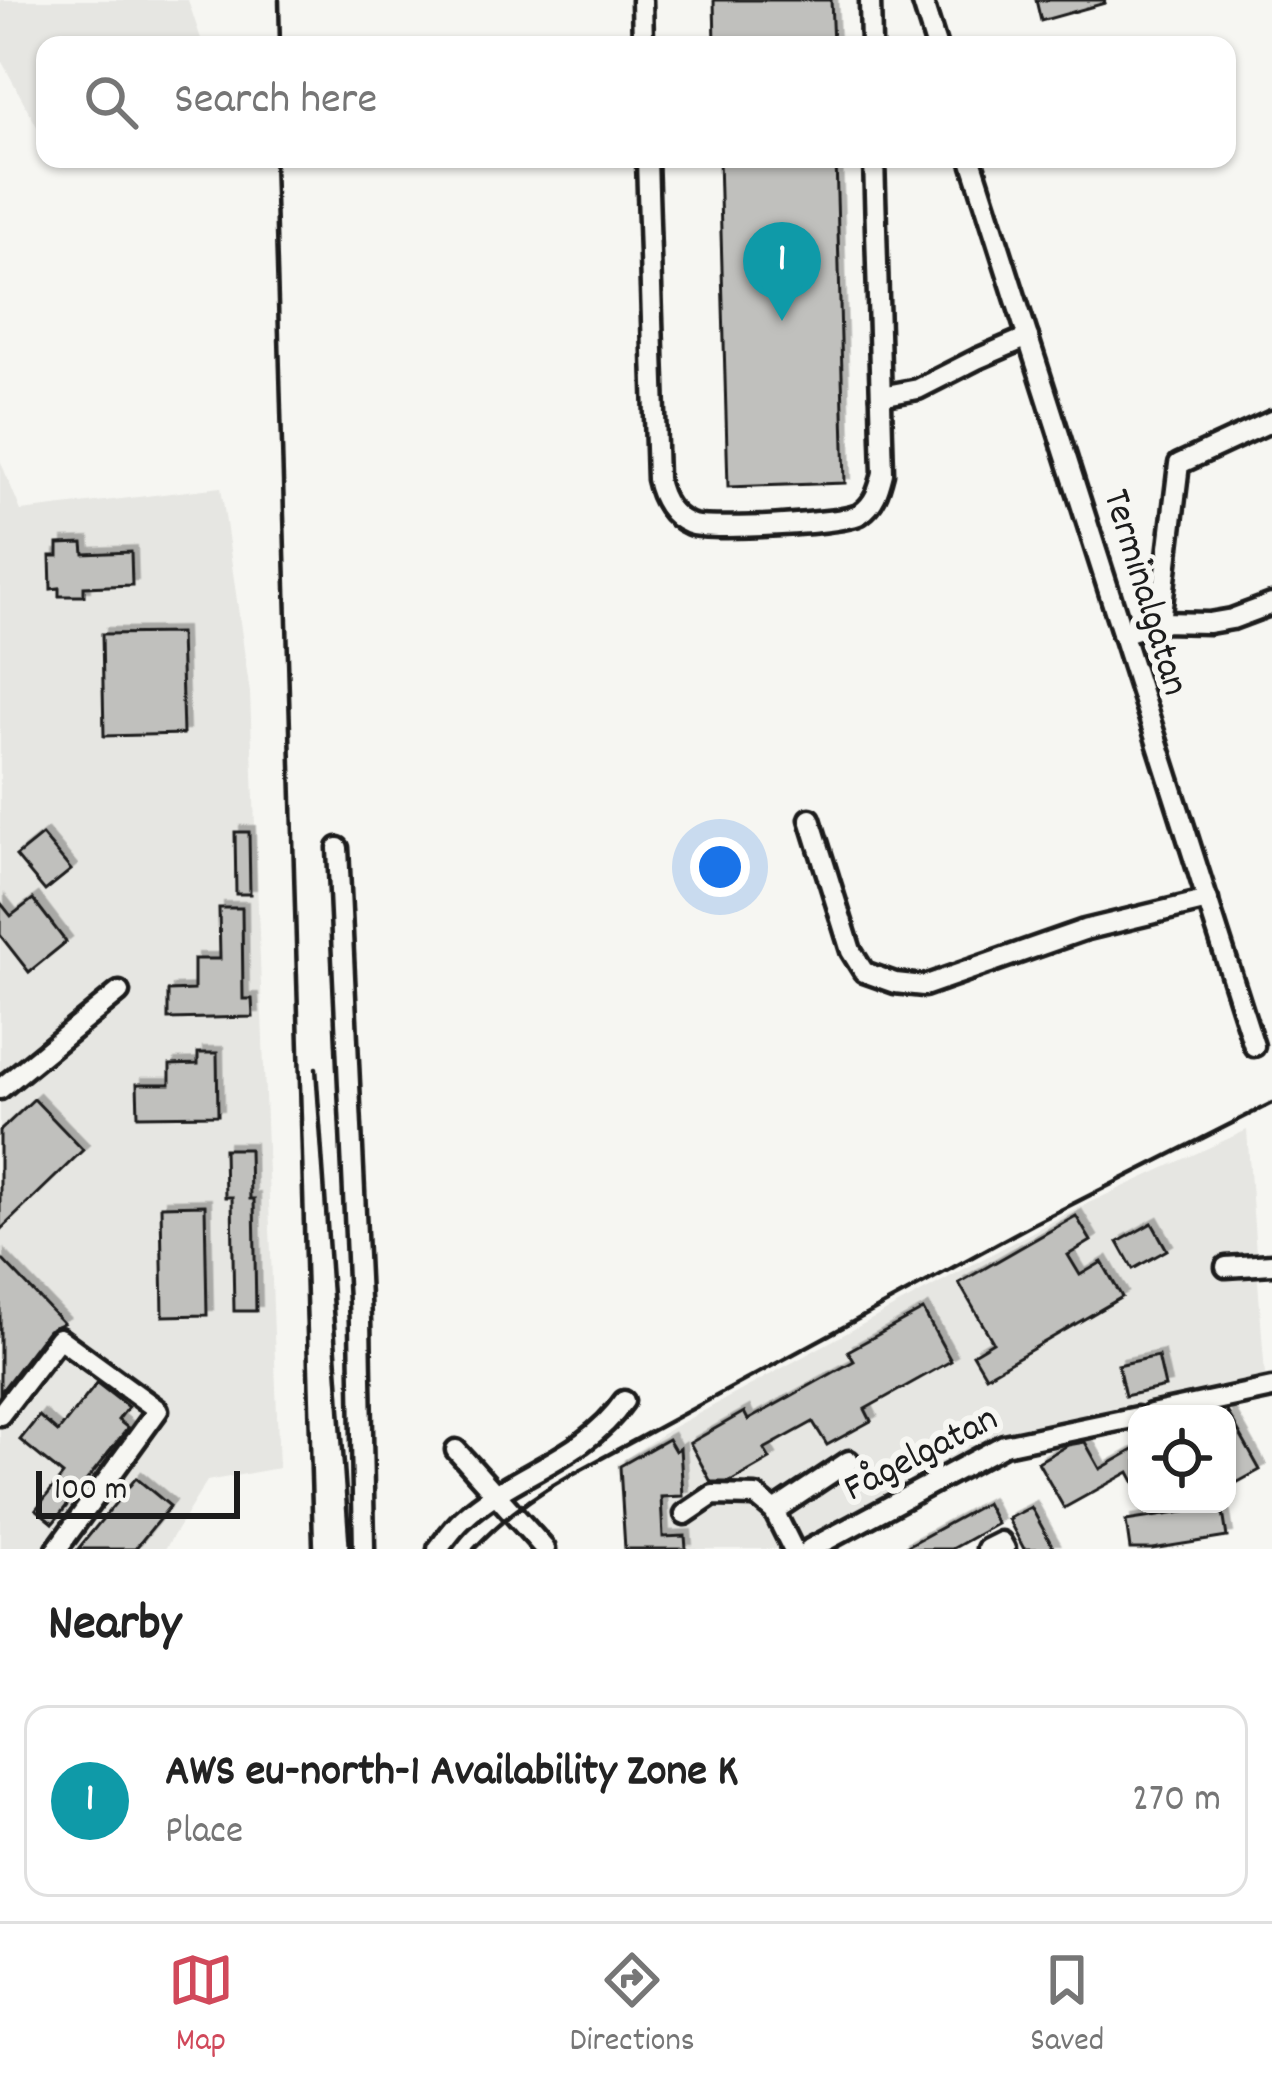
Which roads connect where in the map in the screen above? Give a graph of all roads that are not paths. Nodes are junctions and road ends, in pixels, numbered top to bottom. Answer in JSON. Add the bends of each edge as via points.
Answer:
{"nodes":[{"id":1,"x":642,"y":0,"type":"edge"},
{"id":2,"x":870,"y":0,"type":"edge"},
{"id":3,"x":922,"y":0,"type":"edge"},
{"id":4,"x":644,"y":36,"type":"edge"},
{"id":5,"x":871,"y":36,"type":"edge"},
{"id":6,"x":933,"y":36,"type":"edge"},
{"id":7,"x":647,"y":168,"type":"edge"},
{"id":8,"x":874,"y":168,"type":"edge"},
{"id":9,"x":974,"y":168,"type":"edge"},
{"id":10,"x":1028,"y":337,"type":"junction"},
{"id":11,"x":880,"y":396,"type":"junction"},
{"id":12,"x":1272,"y":421,"type":"edge"},
{"id":13,"x":1272,"y":604,"type":"edge"},
{"id":14,"x":1160,"y":622,"type":"junction"},
{"id":15,"x":1122,"y":634,"type":"junction"},
{"id":16,"x":810,"y":819,"type":"dead end"},
{"id":17,"x":338,"y":848,"type":"dead end"},
{"id":18,"x":1208,"y":900,"type":"junction"},
{"id":19,"x":119,"y":992,"type":"dead end"},
{"id":20,"x":1254,"y":1046,"type":"dead end"},
{"id":21,"x":0,"y":1090,"type":"edge"},
{"id":22,"x":1272,"y":1264,"type":"edge"},
{"id":23,"x":1226,"y":1267,"type":"dead end"},
{"id":24,"x":1272,"y":1388,"type":"edge"},
{"id":25,"x":624,"y":1401,"type":"dead end"},
{"id":26,"x":1193,"y":1405,"type":"edge"},
{"id":27,"x":0,"y":1415,"type":"edge"},
{"id":28,"x":1128,"y":1419,"type":"edge"},
{"id":29,"x":456,"y":1450,"type":"dead end"},
{"id":30,"x":849,"y":1462,"type":"dead end"},
{"id":31,"x":495,"y":1495,"type":"junction"},
{"id":32,"x":774,"y":1510,"type":"junction"},
{"id":33,"x":685,"y":1514,"type":"dead end"},
{"id":34,"x":58,"y":1549,"type":"edge"},
{"id":35,"x":364,"y":1549,"type":"edge"},
{"id":36,"x":438,"y":1549,"type":"edge"},
{"id":37,"x":545,"y":1549,"type":"edge"},
{"id":38,"x":793,"y":1549,"type":"edge"},
{"id":39,"x":810,"y":1549,"type":"edge"},
{"id":40,"x":987,"y":1549,"type":"edge"},
{"id":41,"x":1005,"y":1549,"type":"edge"}],
"edges":[{"from":1,"to":4,"type":"street"},
{"from":2,"to":5,"type":"street"},
{"from":3,"to":6,"type":"street"},
{"from":7,"to":11,"type":"street","via":[[657,479],[667,505],[699,526],[851,519],[874,500],[883,473]]},
{"from":8,"to":11,"type":"street"},
{"from":9,"to":10,"type":"street","name":"Terminalgatan"},
{"from":10,"to":11,"type":"street","via":[[918,389]]},
{"from":10,"to":15,"type":"street","name":"Terminalgatan"},
{"from":12,"to":14,"type":"street","via":[[1179,464]]},
{"from":13,"to":14,"type":"street","via":[[1209,623]]},
{"from":14,"to":15,"type":"street"},
{"from":15,"to":18,"type":"street","name":"Terminalgatan"},
{"from":16,"to":18,"type":"street","via":[[851,950],[864,972],[895,983],[924,986],[1084,929]]},
{"from":17,"to":35,"type":"street"},
{"from":18,"to":20,"type":"street","name":"Terminalgatan"},
{"from":19,"to":21,"type":"street"},
{"from":22,"to":23,"type":"street"},
{"from":24,"to":26,"type":"street"},
{"from":25,"to":31,"type":"street","via":[[588,1439]]},
{"from":27,"to":34,"type":"street","via":[[59,1338],[158,1411]]},
{"from":28,"to":39,"type":"street","name":"Fågelgatan","via":[[1004,1445]]},
{"from":29,"to":31,"type":"street"},
{"from":30,"to":32,"type":"street"},
{"from":31,"to":36,"type":"street"},
{"from":31,"to":37,"type":"street"},
{"from":32,"to":33,"type":"street","via":[[756,1496],[712,1495]]},
{"from":32,"to":38,"type":"street"},
{"from":40,"to":41,"type":"street","via":[[1000,1542]]}]}
